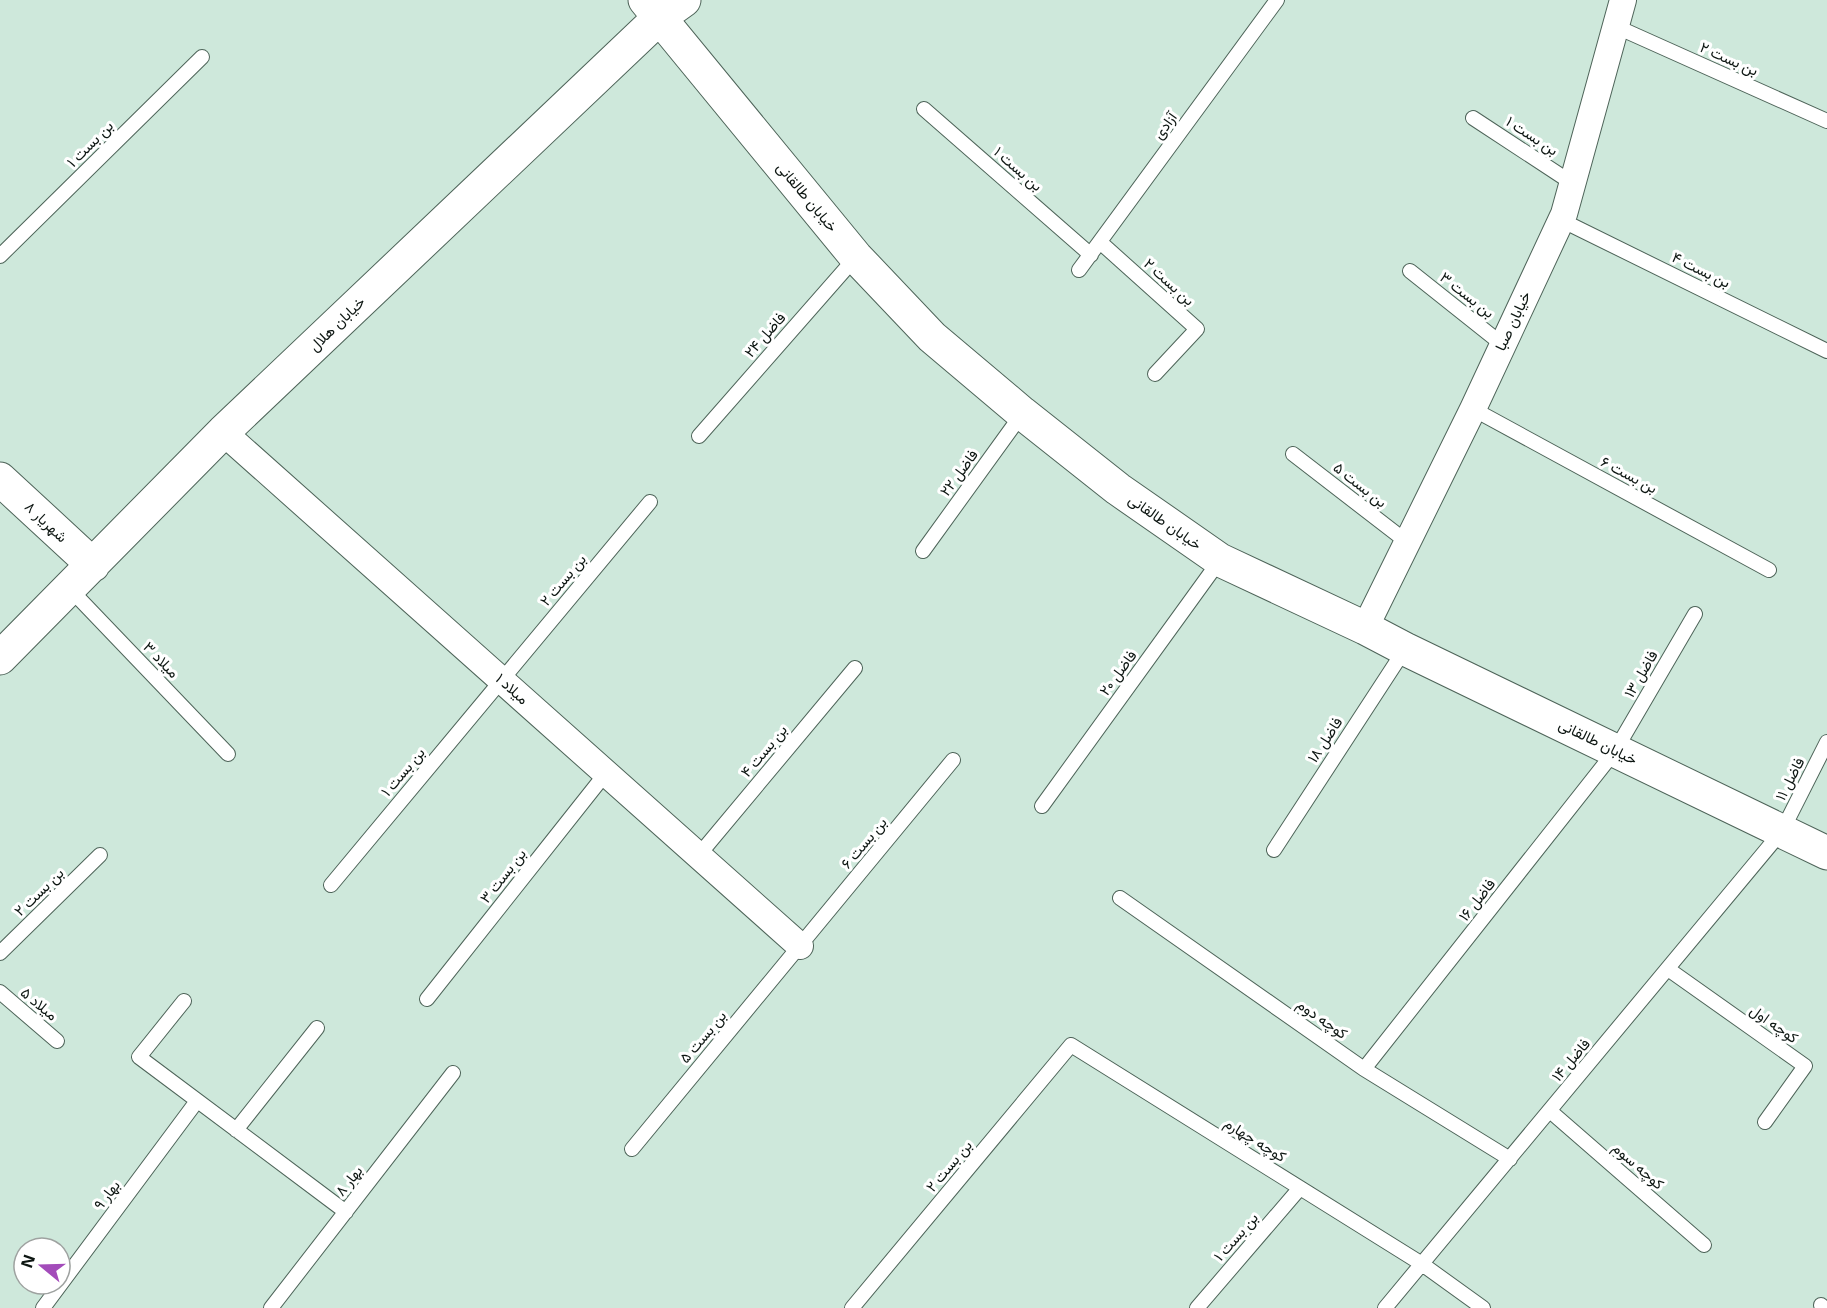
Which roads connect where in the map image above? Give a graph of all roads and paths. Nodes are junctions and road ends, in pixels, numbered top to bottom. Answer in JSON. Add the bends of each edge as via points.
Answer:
{"nodes":[{"id":1,"x":1277,"y":0,"type":"edge"},
{"id":2,"x":1623,"y":0,"type":"edge"},
{"id":3,"x":663,"y":6,"type":"edge"},
{"id":4,"x":1617,"y":27,"type":"junction"},
{"id":5,"x":202,"y":57,"type":"dead end"},
{"id":6,"x":924,"y":109,"type":"dead end"},
{"id":7,"x":1473,"y":118,"type":"dead end"},
{"id":8,"x":1827,"y":121,"type":"edge"},
{"id":9,"x":1572,"y":183,"type":"junction"},
{"id":10,"x":1561,"y":220,"type":"junction"},
{"id":11,"x":1100,"y":242,"type":"junction"},
{"id":12,"x":1091,"y":255,"type":"junction"},
{"id":13,"x":0,"y":256,"type":"edge"},
{"id":14,"x":856,"y":256,"type":"junction"},
{"id":15,"x":1079,"y":270,"type":"dead end"},
{"id":16,"x":1410,"y":271,"type":"dead end"},
{"id":17,"x":1503,"y":345,"type":"junction"},
{"id":18,"x":1827,"y":351,"type":"edge"},
{"id":19,"x":1155,"y":374,"type":"dead end"},
{"id":20,"x":1473,"y":409,"type":"junction"},
{"id":21,"x":1022,"y":414,"type":"junction"},
{"id":22,"x":224,"y":432,"type":"junction"},
{"id":23,"x":699,"y":436,"type":"dead end"},
{"id":24,"x":1293,"y":454,"type":"dead end"},
{"id":25,"x":0,"y":479,"type":"edge"},
{"id":26,"x":650,"y":502,"type":"dead end"},
{"id":27,"x":1407,"y":542,"type":"junction"},
{"id":28,"x":923,"y":551,"type":"dead end"},
{"id":29,"x":1220,"y":560,"type":"junction"},
{"id":30,"x":93,"y":566,"type":"junction"},
{"id":31,"x":1769,"y":570,"type":"dead end"},
{"id":32,"x":70,"y":589,"type":"junction"},
{"id":33,"x":1695,"y":614,"type":"dead end"},
{"id":34,"x":1365,"y":628,"type":"junction"},
{"id":35,"x":1405,"y":649,"type":"junction"},
{"id":36,"x":0,"y":658,"type":"edge"},
{"id":37,"x":855,"y":668,"type":"dead end"},
{"id":38,"x":501,"y":680,"type":"junction"},
{"id":39,"x":1827,"y":742,"type":"edge"},
{"id":40,"x":1615,"y":751,"type":"junction"},
{"id":41,"x":228,"y":754,"type":"dead end"},
{"id":42,"x":953,"y":760,"type":"dead end"},
{"id":43,"x":606,"y":773,"type":"junction"},
{"id":44,"x":1042,"y":806,"type":"dead end"},
{"id":45,"x":1782,"y":831,"type":"junction"},
{"id":46,"x":1274,"y":850,"type":"dead end"},
{"id":47,"x":1827,"y":853,"type":"edge"},
{"id":48,"x":100,"y":855,"type":"dead end"},
{"id":49,"x":698,"y":856,"type":"junction"},
{"id":50,"x":331,"y":885,"type":"dead end"},
{"id":51,"x":1120,"y":898,"type":"dead end"},
{"id":52,"x":800,"y":946,"type":"junction"},
{"id":53,"x":0,"y":953,"type":"edge"},
{"id":54,"x":1668,"y":969,"type":"junction"},
{"id":55,"x":0,"y":992,"type":"edge"},
{"id":56,"x":427,"y":999,"type":"dead end"},
{"id":57,"x":184,"y":1001,"type":"dead end"},
{"id":58,"x":317,"y":1028,"type":"dead end"},
{"id":59,"x":57,"y":1041,"type":"dead end"},
{"id":60,"x":1071,"y":1045,"type":"joint"},
{"id":61,"x":1364,"y":1069,"type":"junction"},
{"id":62,"x":453,"y":1074,"type":"dead end"},
{"id":63,"x":197,"y":1101,"type":"junction"},
{"id":64,"x":1550,"y":1111,"type":"junction"},
{"id":65,"x":1765,"y":1122,"type":"dead end"},
{"id":66,"x":236,"y":1130,"type":"junction"},
{"id":67,"x":632,"y":1149,"type":"dead end"},
{"id":68,"x":1510,"y":1159,"type":"junction"},
{"id":69,"x":1300,"y":1188,"type":"junction"},
{"id":70,"x":346,"y":1212,"type":"junction"},
{"id":71,"x":1704,"y":1245,"type":"dead end"},
{"id":72,"x":1422,"y":1264,"type":"junction"},
{"id":73,"x":43,"y":1308,"type":"edge"},
{"id":74,"x":271,"y":1308,"type":"edge"},
{"id":75,"x":852,"y":1308,"type":"edge"},
{"id":76,"x":1197,"y":1308,"type":"edge"},
{"id":77,"x":1385,"y":1308,"type":"edge"},
{"id":78,"x":1483,"y":1308,"type":"edge"}],
"edges":[{"from":1,"to":11,"type":"lane","name":"آزادی"},
{"from":2,"to":4,"type":"street","name":"خیابان صبا"},
{"from":3,"to":14,"type":"main road","name":"خیابان طالقانی"},
{"from":3,"to":22,"type":"main road","name":"خیابان هلال"},
{"from":4,"to":8,"type":"lane","name":"بن بست ۲"},
{"from":4,"to":9,"type":"street","name":"خیابان صبا"},
{"from":5,"to":13,"type":"lane","name":"بن بست ۱"},
{"from":6,"to":12,"type":"lane","name":"بن بست ۱"},
{"from":7,"to":9,"type":"lane","name":"بن بست ۱"},
{"from":9,"to":10,"type":"street","name":"خیابان صبا"},
{"from":10,"to":17,"type":"street","name":"خیابان صبا"},
{"from":10,"to":18,"type":"lane","name":"بن بست ۴"},
{"from":11,"to":12,"type":"lane","name":"آزادی"},
{"from":11,"to":19,"type":"lane","name":"بن بست ۲","via":[[1197,329]]},
{"from":12,"to":15,"type":"lane","name":"آزادی"},
{"from":14,"to":21,"type":"main road","name":"خیابان طالقانی","via":[[932,337]]},
{"from":14,"to":23,"type":"lane","name":"فاضل ۲۴"},
{"from":16,"to":17,"type":"lane","name":"بن بست ۳"},
{"from":17,"to":20,"type":"street","name":"خیابان صبا"},
{"from":20,"to":27,"type":"street","name":"خیابان صبا"},
{"from":20,"to":31,"type":"lane","name":"بن بست ۶"},
{"from":21,"to":28,"type":"lane","name":"فاضل ۲۲"},
{"from":21,"to":29,"type":"main road","name":"خیابان طالقانی","via":[[1118,489]]},
{"from":22,"to":30,"type":"main road","name":"خیابان هلال"},
{"from":22,"to":38,"type":"street","name":"میلاد ۱"},
{"from":24,"to":27,"type":"lane","name":"بن بست ۵"},
{"from":25,"to":30,"type":"main road","name":"شهریار ۸"},
{"from":26,"to":38,"type":"lane","name":"بن بست ۲"},
{"from":27,"to":34,"type":"street","name":"خیابان صبا"},
{"from":29,"to":34,"type":"main road","name":"خیابان طالقانی"},
{"from":29,"to":44,"type":"lane","name":"فاضل ۲۰"},
{"from":30,"to":32,"type":"main road","name":"خیابان هلال"},
{"from":32,"to":36,"type":"main road","name":"خیابان هلال"},
{"from":32,"to":41,"type":"lane","name":"میلاد ۳"},
{"from":33,"to":40,"type":"lane","name":"فاضل ۱۳"},
{"from":34,"to":35,"type":"main road","name":"خیابان طالقانی"},
{"from":35,"to":40,"type":"main road","name":"خیابان طالقانی"},
{"from":35,"to":46,"type":"lane","name":"فاضل ۱۸"},
{"from":37,"to":49,"type":"lane","name":"بن بست ۴"},
{"from":38,"to":43,"type":"street","name":"میلاد ۱"},
{"from":38,"to":50,"type":"lane","name":"بن بست ۱"},
{"from":39,"to":45,"type":"lane","name":"فاضل ۱۱"},
{"from":40,"to":45,"type":"main road","name":"خیابان طالقانی"},
{"from":40,"to":61,"type":"lane","name":"فاضل ۱۶"},
{"from":42,"to":52,"type":"lane","name":"بن بست ۶"},
{"from":43,"to":49,"type":"street","name":"میلاد ۱"},
{"from":43,"to":56,"type":"lane","name":"بن بست ۳"},
{"from":45,"to":47,"type":"main road","name":"خیابان طالقانی"},
{"from":45,"to":54,"type":"lane","name":"فاضل ۱۴"},
{"from":48,"to":53,"type":"lane","name":"بن بست ۲"},
{"from":49,"to":52,"type":"street","name":"میلاد ۱"},
{"from":51,"to":61,"type":"lane","name":"کوچه دوم"},
{"from":52,"to":67,"type":"lane","name":"بن بست ۵"},
{"from":54,"to":64,"type":"lane","name":"فاضل ۱۴"},
{"from":54,"to":65,"type":"lane","name":"کوچه اول","via":[[1805,1066]]},
{"from":55,"to":59,"type":"lane","name":"میلاد ۵"},
{"from":57,"to":63,"type":"lane","via":[[139,1057]]},
{"from":58,"to":66,"type":"lane"},
{"from":60,"to":69,"type":"lane","name":"کوچه چهارم"},
{"from":60,"to":75,"type":"lane","name":"بن بست ۲"},
{"from":61,"to":68,"type":"lane","name":"کوچه دوم"},
{"from":62,"to":70,"type":"lane","name":"بهار ۸"},
{"from":63,"to":66,"type":"lane"},
{"from":63,"to":73,"type":"lane","name":"بهار ۹"},
{"from":64,"to":68,"type":"lane","name":"فاضل ۱۴"},
{"from":64,"to":71,"type":"lane","name":"کوچه سوم"},
{"from":66,"to":70,"type":"lane"},
{"from":68,"to":72,"type":"lane","name":"فاضل ۱۴"},
{"from":69,"to":72,"type":"lane","name":"کوچه چهارم"},
{"from":69,"to":76,"type":"lane","name":"بن بست ۱"},
{"from":70,"to":74,"type":"lane","name":"بهار ۸"},
{"from":72,"to":77,"type":"lane","name":"فاضل ۱۴"},
{"from":72,"to":78,"type":"lane","name":"کوچه چهارم"}]}
